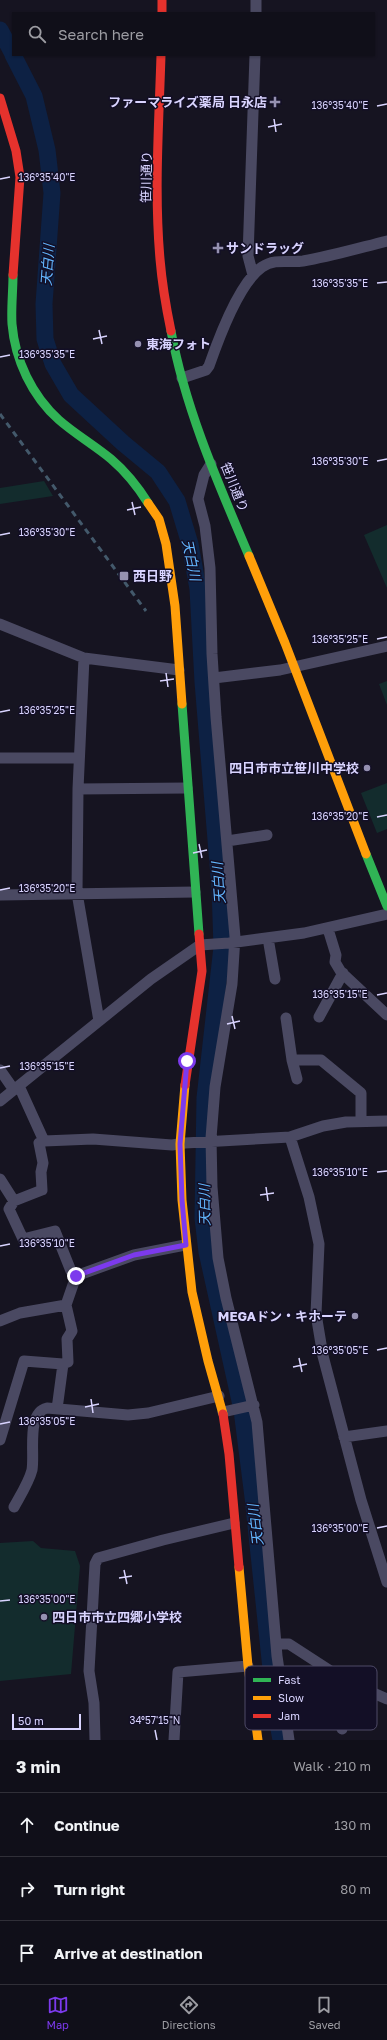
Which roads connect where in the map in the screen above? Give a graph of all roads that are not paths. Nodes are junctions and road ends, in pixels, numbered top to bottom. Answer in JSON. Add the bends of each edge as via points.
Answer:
{"nodes":[{"id":1,"x":162,"y":0,"type":"edge"},
{"id":2,"x":256,"y":0,"type":"edge"},
{"id":3,"x":162,"y":12,"type":"edge"},
{"id":4,"x":256,"y":12,"type":"edge"},
{"id":5,"x":162,"y":56,"type":"edge"},
{"id":6,"x":255,"y":56,"type":"edge"},
{"id":7,"x":0,"y":98,"type":"edge"},
{"id":8,"x":387,"y":241,"type":"edge"},
{"id":9,"x":253,"y":276,"type":"junction"},
{"id":10,"x":182,"y":378,"type":"junction"},
{"id":11,"x":211,"y":464,"type":"junction"},
{"id":12,"x":0,"y":624,"type":"edge"},
{"id":13,"x":387,"y":646,"type":"edge"},
{"id":14,"x":84,"y":658,"type":"junction"},
{"id":15,"x":294,"y":666,"type":"junction"},
{"id":16,"x":179,"y":670,"type":"junction"},
{"id":17,"x":214,"y":678,"type":"junction"},
{"id":18,"x":0,"y":758,"type":"edge"},
{"id":19,"x":79,"y":758,"type":"junction"},
{"id":20,"x":187,"y":788,"type":"junction"},
{"id":21,"x":78,"y":789,"type":"junction"},
{"id":22,"x":267,"y":835,"type":"dead end"},
{"id":23,"x":227,"y":841,"type":"junction"},
{"id":24,"x":196,"y":892,"type":"junction"},
{"id":25,"x":77,"y":893,"type":"junction"},
{"id":26,"x":0,"y":895,"type":"edge"},
{"id":27,"x":386,"y":903,"type":"edge"},
{"id":28,"x":387,"y":914,"type":"edge"},
{"id":29,"x":328,"y":928,"type":"junction"},
{"id":30,"x":268,"y":938,"type":"junction"},
{"id":31,"x":232,"y":943,"type":"junction"},
{"id":32,"x":200,"y":945,"type":"junction"},
{"id":33,"x":343,"y":973,"type":"junction"},
{"id":34,"x":275,"y":979,"type":"dead end"},
{"id":35,"x":387,"y":1015,"type":"edge"},
{"id":36,"x":319,"y":1017,"type":"dead end"},
{"id":37,"x":286,"y":1018,"type":"dead end"},
{"id":38,"x":99,"y":1021,"type":"junction"},
{"id":39,"x":292,"y":1060,"type":"junction"},
{"id":40,"x":0,"y":1070,"type":"edge"},
{"id":41,"x":297,"y":1079,"type":"dead end"},
{"id":42,"x":16,"y":1088,"type":"junction"},
{"id":43,"x":0,"y":1101,"type":"edge"},
{"id":44,"x":387,"y":1120,"type":"edge"},
{"id":45,"x":361,"y":1121,"type":"junction"},
{"id":46,"x":290,"y":1137,"type":"junction"},
{"id":47,"x":44,"y":1141,"type":"junction"},
{"id":48,"x":211,"y":1142,"type":"junction"},
{"id":49,"x":182,"y":1144,"type":"junction"},
{"id":50,"x":0,"y":1179,"type":"edge"},
{"id":51,"x":14,"y":1201,"type":"junction"},
{"id":52,"x":186,"y":1245,"type":"junction"},
{"id":53,"x":76,"y":1276,"type":"junction"},
{"id":54,"x":66,"y":1304,"type":"junction"},
{"id":55,"x":0,"y":1321,"type":"edge"},
{"id":56,"x":63,"y":1364,"type":"junction"},
{"id":57,"x":219,"y":1396,"type":"junction"},
{"id":58,"x":253,"y":1406,"type":"junction"},
{"id":59,"x":57,"y":1409,"type":"junction"},
{"id":60,"x":224,"y":1411,"type":"junction"},
{"id":61,"x":387,"y":1431,"type":"edge"},
{"id":62,"x":344,"y":1437,"type":"junction"},
{"id":63,"x":0,"y":1440,"type":"edge"},
{"id":64,"x":14,"y":1507,"type":"dead end"},
{"id":65,"x":234,"y":1523,"type":"junction"},
{"id":66,"x":387,"y":1582,"type":"edge"},
{"id":67,"x":276,"y":1644,"type":"junction"},
{"id":68,"x":245,"y":1666,"type":"edge"},
{"id":69,"x":248,"y":1666,"type":"edge"},
{"id":70,"x":279,"y":1666,"type":"edge"},
{"id":71,"x":322,"y":1666,"type":"edge"},
{"id":72,"x":377,"y":1695,"type":"edge"},
{"id":73,"x":387,"y":1699,"type":"edge"},
{"id":74,"x":257,"y":1730,"type":"edge"},
{"id":75,"x":287,"y":1730,"type":"edge"},
{"id":76,"x":95,"y":1740,"type":"edge"},
{"id":77,"x":174,"y":1740,"type":"edge"},
{"id":78,"x":258,"y":1740,"type":"edge"},
{"id":79,"x":289,"y":1740,"type":"edge"}],
"edges":[{"from":1,"to":3,"type":"street"},
{"from":2,"to":4,"type":"street"},
{"from":5,"to":10,"type":"street","name":"笹川通り","via":[[158,235],[162,287]]},
{"from":6,"to":9,"type":"street","via":[[248,256]]},
{"from":7,"to":16,"type":"street","via":[[16,151],[20,177],[14,248],[12,324],[20,359],[30,386],[41,402],[59,420],[111,458],[140,490],[159,519],[166,544],[175,606]]},
{"from":8,"to":9,"type":"street","via":[[302,261],[278,261],[262,267]]},
{"from":9,"to":10,"type":"street","via":[[227,320],[209,366],[206,370]]},
{"from":10,"to":11,"type":"street","name":"笹川通り"},
{"from":11,"to":15,"type":"street","name":"笹川通り"},
{"from":11,"to":17,"type":"street","via":[[204,475],[198,499],[205,526],[210,568]]},
{"from":12,"to":14,"type":"street"},
{"from":13,"to":15,"type":"street"},
{"from":14,"to":16,"type":"street"},
{"from":14,"to":19,"type":"street"},
{"from":15,"to":17,"type":"street"},
{"from":15,"to":27,"type":"street","name":"笹川通り"},
{"from":16,"to":20,"type":"street"},
{"from":17,"to":23,"type":"street"},
{"from":18,"to":19,"type":"street"},
{"from":19,"to":21,"type":"street"},
{"from":20,"to":21,"type":"street"},
{"from":20,"to":24,"type":"street"},
{"from":21,"to":25,"type":"street"},
{"from":22,"to":23,"type":"street"},
{"from":23,"to":31,"type":"street","via":[[232,882]]},
{"from":24,"to":25,"type":"street"},
{"from":24,"to":32,"type":"street"},
{"from":25,"to":26,"type":"street"},
{"from":25,"to":38,"type":"street"},
{"from":28,"to":29,"type":"street"},
{"from":29,"to":30,"type":"street"},
{"from":29,"to":33,"type":"street","via":[[336,955],[335,962]]},
{"from":30,"to":31,"type":"street"},
{"from":30,"to":34,"type":"street"},
{"from":31,"to":32,"type":"street"},
{"from":31,"to":48,"type":"street","via":[[227,1020],[216,1086]]},
{"from":32,"to":38,"type":"street","via":[[151,979]]},
{"from":32,"to":49,"type":"street","via":[[202,971],[187,1061]]},
{"from":33,"to":35,"type":"street"},
{"from":33,"to":36,"type":"street"},
{"from":37,"to":39,"type":"street"},
{"from":38,"to":42,"type":"street"},
{"from":39,"to":41,"type":"street"},
{"from":39,"to":45,"type":"street","via":[[321,1060],[361,1093]]},
{"from":40,"to":42,"type":"street"},
{"from":42,"to":43,"type":"street"},
{"from":42,"to":47,"type":"street"},
{"from":44,"to":45,"type":"street"},
{"from":45,"to":46,"type":"street","via":[[324,1126]]},
{"from":46,"to":48,"type":"street"},
{"from":46,"to":62,"type":"street","via":[[309,1197],[319,1244],[316,1314],[323,1356]]},
{"from":47,"to":49,"type":"street","via":[[93,1140],[172,1146]]},
{"from":47,"to":51,"type":"street","via":[[39,1143],[43,1163],[42,1190]]},
{"from":48,"to":49,"type":"street"},
{"from":48,"to":58,"type":"street","via":[[218,1258]]},
{"from":49,"to":52,"type":"street","via":[[182,1200]]},
{"from":50,"to":51,"type":"street"},
{"from":51,"to":53,"type":"street","via":[[9,1209],[23,1239],[55,1231],[71,1271]]},
{"from":52,"to":53,"type":"street","via":[[134,1255]]},
{"from":52,"to":57,"type":"street","via":[[198,1322]]},
{"from":53,"to":54,"type":"street"},
{"from":54,"to":55,"type":"street","via":[[20,1313]]},
{"from":54,"to":56,"type":"street","via":[[72,1331],[67,1339],[68,1362]]},
{"from":56,"to":59,"type":"street"},
{"from":56,"to":63,"type":"street","via":[[24,1361]]},
{"from":57,"to":59,"type":"street","via":[[128,1416]]},
{"from":57,"to":60,"type":"street"},
{"from":58,"to":60,"type":"street"},
{"from":58,"to":67,"type":"street","via":[[265,1505]]},
{"from":59,"to":64,"type":"street","via":[[42,1409],[34,1419],[32,1471]]},
{"from":60,"to":65,"type":"street"},
{"from":61,"to":62,"type":"street"},
{"from":62,"to":66,"type":"street"},
{"from":65,"to":69,"type":"street"},
{"from":65,"to":76,"type":"street","via":[[98,1558],[89,1671],[94,1703]]},
{"from":67,"to":70,"type":"street"},
{"from":67,"to":71,"type":"street","via":[[289,1644]]},
{"from":68,"to":77,"type":"street","via":[[178,1672]]},
{"from":72,"to":73,"type":"street"},
{"from":74,"to":78,"type":"street"},
{"from":75,"to":79,"type":"street"}]}
